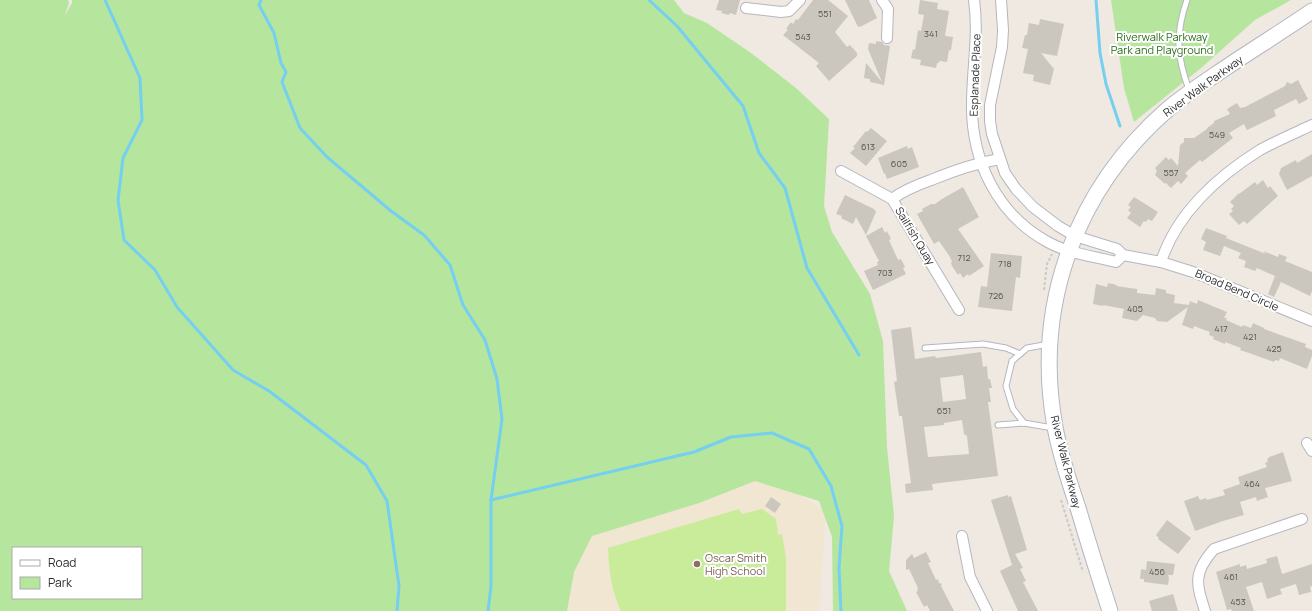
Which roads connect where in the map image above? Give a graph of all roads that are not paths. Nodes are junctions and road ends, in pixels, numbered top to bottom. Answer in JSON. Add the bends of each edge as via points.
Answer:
{"nodes":[{"id":1,"x":800,"y":0,"type":"edge"},
{"id":2,"x":882,"y":0,"type":"edge"},
{"id":3,"x":974,"y":0,"type":"edge"},
{"id":4,"x":1001,"y":0,"type":"edge"},
{"id":5,"x":1187,"y":0,"type":"edge"},
{"id":6,"x":746,"y":8,"type":"dead end"},
{"id":7,"x":1312,"y":11,"type":"edge"},
{"id":8,"x":886,"y":38,"type":"dead end"},
{"id":9,"x":1190,"y":92,"type":"junction"},
{"id":10,"x":1312,"y":125,"type":"edge"},
{"id":11,"x":1000,"y":159,"type":"junction"},
{"id":12,"x":981,"y":162,"type":"junction"},
{"id":13,"x":841,"y":171,"type":"dead end"},
{"id":14,"x":892,"y":199,"type":"junction"},
{"id":15,"x":1075,"y":236,"type":"junction"},
{"id":16,"x":1063,"y":249,"type":"junction"},
{"id":17,"x":1123,"y":255,"type":"junction"},
{"id":18,"x":1161,"y":262,"type":"junction"},
{"id":19,"x":959,"y":310,"type":"dead end"},
{"id":20,"x":1312,"y":321,"type":"edge"},
{"id":21,"x":1050,"y":343,"type":"junction"},
{"id":22,"x":925,"y":348,"type":"dead end"},
{"id":23,"x":1020,"y":354,"type":"junction"},
{"id":24,"x":1024,"y":423,"type":"junction"},
{"id":25,"x":998,"y":425,"type":"dead end"},
{"id":26,"x":1056,"y":429,"type":"junction"},
{"id":27,"x":1302,"y":519,"type":"dead end"},
{"id":28,"x":962,"y":536,"type":"dead end"},
{"id":29,"x":987,"y":611,"type":"edge"},
{"id":30,"x":1110,"y":611,"type":"edge"},
{"id":31,"x":1205,"y":611,"type":"edge"}],
"edges":[{"from":1,"to":6,"type":"street","via":[[789,11]]},
{"from":2,"to":8,"type":"street","via":[[888,9]]},
{"from":3,"to":12,"type":"street","name":"Esplanade Place","via":[[977,30],[972,104],[974,135]]},
{"from":4,"to":11,"type":"street","name":"Esplanade Place","via":[[1002,47],[990,105],[992,134]]},
{"from":5,"to":9,"type":"lane","via":[[1181,16],[1179,55]]},
{"from":7,"to":9,"type":"street","name":"River Walk Parkway"},
{"from":9,"to":15,"type":"street","name":"River Walk Parkway","via":[[1150,125],[1112,170]]},
{"from":10,"to":18,"type":"street","via":[[1262,149],[1214,184],[1191,208],[1173,234]]},
{"from":11,"to":12,"type":"street","name":"Sailfish Quay"},
{"from":11,"to":15,"type":"street","name":"Esplanade Place","via":[[1005,173],[1016,189],[1033,207]]},
{"from":12,"to":14,"type":"street","name":"Sailfish Quay","via":[[902,191]]},
{"from":12,"to":16,"type":"street","name":"Esplanade Place","via":[[999,200],[1032,232],[1046,242]]},
{"from":13,"to":14,"type":"street"},
{"from":14,"to":19,"type":"street","name":"Sailfish Quay"},
{"from":15,"to":16,"type":"street","name":"River Walk Parkway"},
{"from":15,"to":17,"type":"street","name":"Broad Bend Circle","via":[[1116,249]]},
{"from":16,"to":17,"type":"street","name":"Broad Bend Circle","via":[[1116,262]]},
{"from":16,"to":21,"type":"street","name":"River Walk Parkway","via":[[1062,272]]},
{"from":17,"to":18,"type":"street","name":"Broad Bend Circle"},
{"from":18,"to":20,"type":"street","name":"Broad Bend Circle","via":[[1193,272]]},
{"from":21,"to":23,"type":"lane","via":[[1027,348]]},
{"from":21,"to":26,"type":"street","name":"River Walk Parkway","via":[[1051,395]]},
{"from":22,"to":23,"type":"lane","via":[[983,344],[1006,348]]},
{"from":23,"to":24,"type":"lane","via":[[1012,361],[1006,386],[1013,409]]},
{"from":24,"to":25,"type":"lane"},
{"from":24,"to":26,"type":"lane"},
{"from":26,"to":30,"type":"street","name":"River Walk Parkway"},
{"from":27,"to":31,"type":"street","via":[[1214,549],[1204,560],[1198,576],[1198,588]]},
{"from":28,"to":29,"type":"street","via":[[970,577]]}]}
